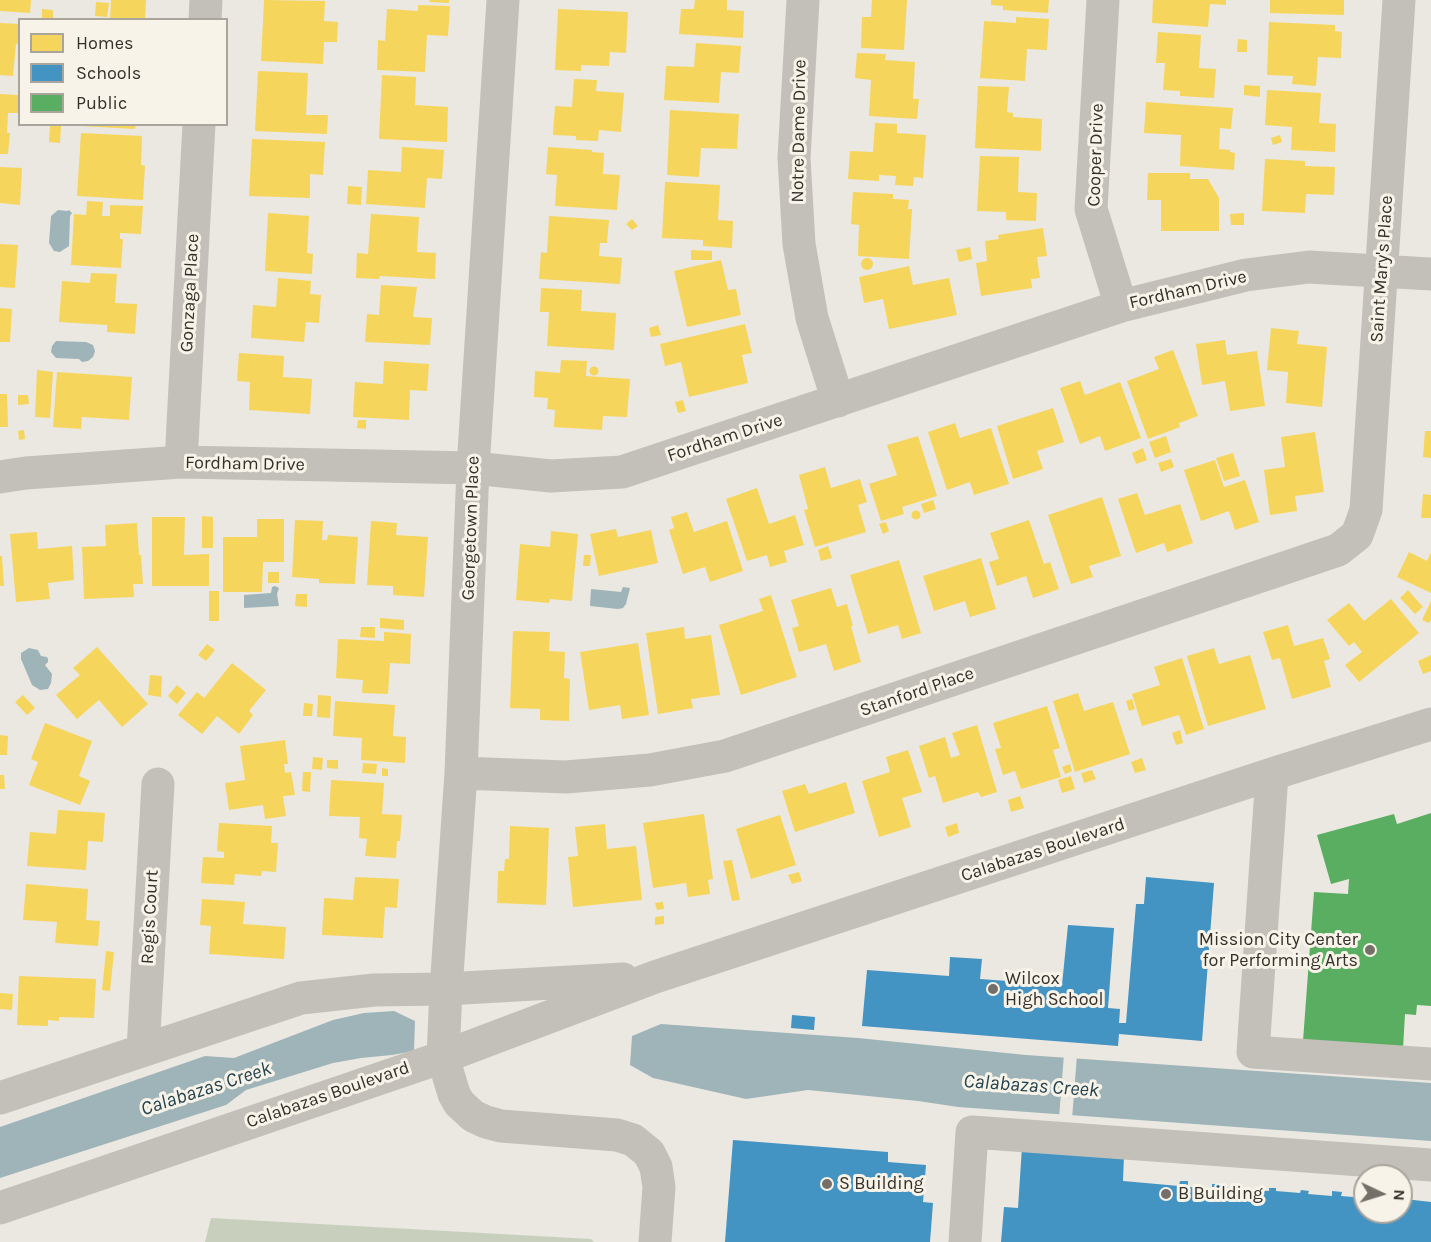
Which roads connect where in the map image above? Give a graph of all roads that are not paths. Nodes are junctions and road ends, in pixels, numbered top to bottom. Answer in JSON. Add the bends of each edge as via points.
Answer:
{"nodes":[{"id":1,"x":206,"y":0,"type":"edge"},
{"id":2,"x":503,"y":0,"type":"edge"},
{"id":3,"x":803,"y":0,"type":"edge"},
{"id":4,"x":1103,"y":0,"type":"edge"},
{"id":5,"x":1399,"y":0,"type":"edge"},
{"id":6,"x":205,"y":18,"type":"edge"},
{"id":7,"x":199,"y":126,"type":"edge"},
{"id":8,"x":1382,"y":270,"type":"junction"},
{"id":9,"x":1431,"y":274,"type":"edge"},
{"id":10,"x":1121,"y":306,"type":"junction"},
{"id":11,"x":838,"y":401,"type":"junction"},
{"id":12,"x":181,"y":462,"type":"junction"},
{"id":13,"x":473,"y":468,"type":"junction"},
{"id":14,"x":0,"y":477,"type":"edge"},
{"id":15,"x":1357,"y":535,"type":"joint"},
{"id":16,"x":1431,"y":724,"type":"edge"},
{"id":17,"x":461,"y":773,"type":"junction"},
{"id":18,"x":1272,"y":774,"type":"junction"},
{"id":19,"x":158,"y":784,"type":"dead end"},
{"id":20,"x":655,"y":977,"type":"junction"},
{"id":21,"x":446,"y":989,"type":"junction"},
{"id":22,"x":143,"y":1050,"type":"junction"},
{"id":23,"x":443,"y":1057,"type":"junction"},
{"id":24,"x":1431,"y":1064,"type":"edge"},
{"id":25,"x":0,"y":1098,"type":"edge"},
{"id":26,"x":1431,"y":1166,"type":"edge"},
{"id":27,"x":0,"y":1208,"type":"edge"},
{"id":28,"x":655,"y":1242,"type":"edge"},
{"id":29,"x":965,"y":1242,"type":"edge"}],
"edges":[{"from":1,"to":6,"type":"street"},
{"from":2,"to":13,"type":"street","name":"Georgetown Place"},
{"from":3,"to":11,"type":"street","name":"Notre Dame Drive","via":[[794,158],[799,244],[812,318]]},
{"from":4,"to":10,"type":"street","name":"Cooper Drive","via":[[1091,209]]},
{"from":5,"to":8,"type":"street","name":"Saint Mary's Place"},
{"from":7,"to":12,"type":"street","name":"Gonzaga Place"},
{"from":8,"to":9,"type":"street","name":"Fordham Drive"},
{"from":8,"to":10,"type":"street","name":"Fordham Drive","via":[[1288,269],[1246,275]]},
{"from":8,"to":15,"type":"street","name":"Saint Mary's Place","via":[[1366,510]]},
{"from":10,"to":11,"type":"street","name":"Fordham Drive"},
{"from":11,"to":13,"type":"street","name":"Fordham Drive","via":[[622,472],[551,476]]},
{"from":12,"to":13,"type":"street","name":"Fordham Drive"},
{"from":12,"to":14,"type":"street","name":"Fordham Drive"},
{"from":13,"to":17,"type":"street","name":"Georgetown Place"},
{"from":15,"to":17,"type":"street","name":"Stanford Place","via":[[1338,550],[725,756],[650,770],[566,777]]},
{"from":16,"to":18,"type":"street","name":"Calabazas Boulevard"},
{"from":17,"to":21,"type":"street","name":"Georgetown Place"},
{"from":18,"to":20,"type":"street","name":"Calabazas Boulevard"},
{"from":18,"to":24,"type":"street","via":[[1252,1052]]},
{"from":19,"to":22,"type":"street","name":"Regis Court"},
{"from":20,"to":21,"type":"street","name":"Calabazas Boulevard"},
{"from":20,"to":23,"type":"street","name":"Calabazas Boulevard"},
{"from":21,"to":22,"type":"street","name":"Calabazas Boulevard","via":[[374,990],[301,998]]},
{"from":21,"to":23,"type":"street","name":"Georgetown Place"},
{"from":22,"to":25,"type":"street","name":"Calabazas Boulevard"},
{"from":23,"to":27,"type":"street","name":"Calabazas Boulevard"},
{"from":23,"to":28,"type":"street","name":"Georgetown Place","via":[[454,1094],[473,1116],[501,1126],[618,1135],[633,1140],[649,1153],[659,1187]]},
{"from":26,"to":29,"type":"street","via":[[972,1132]]}]}
